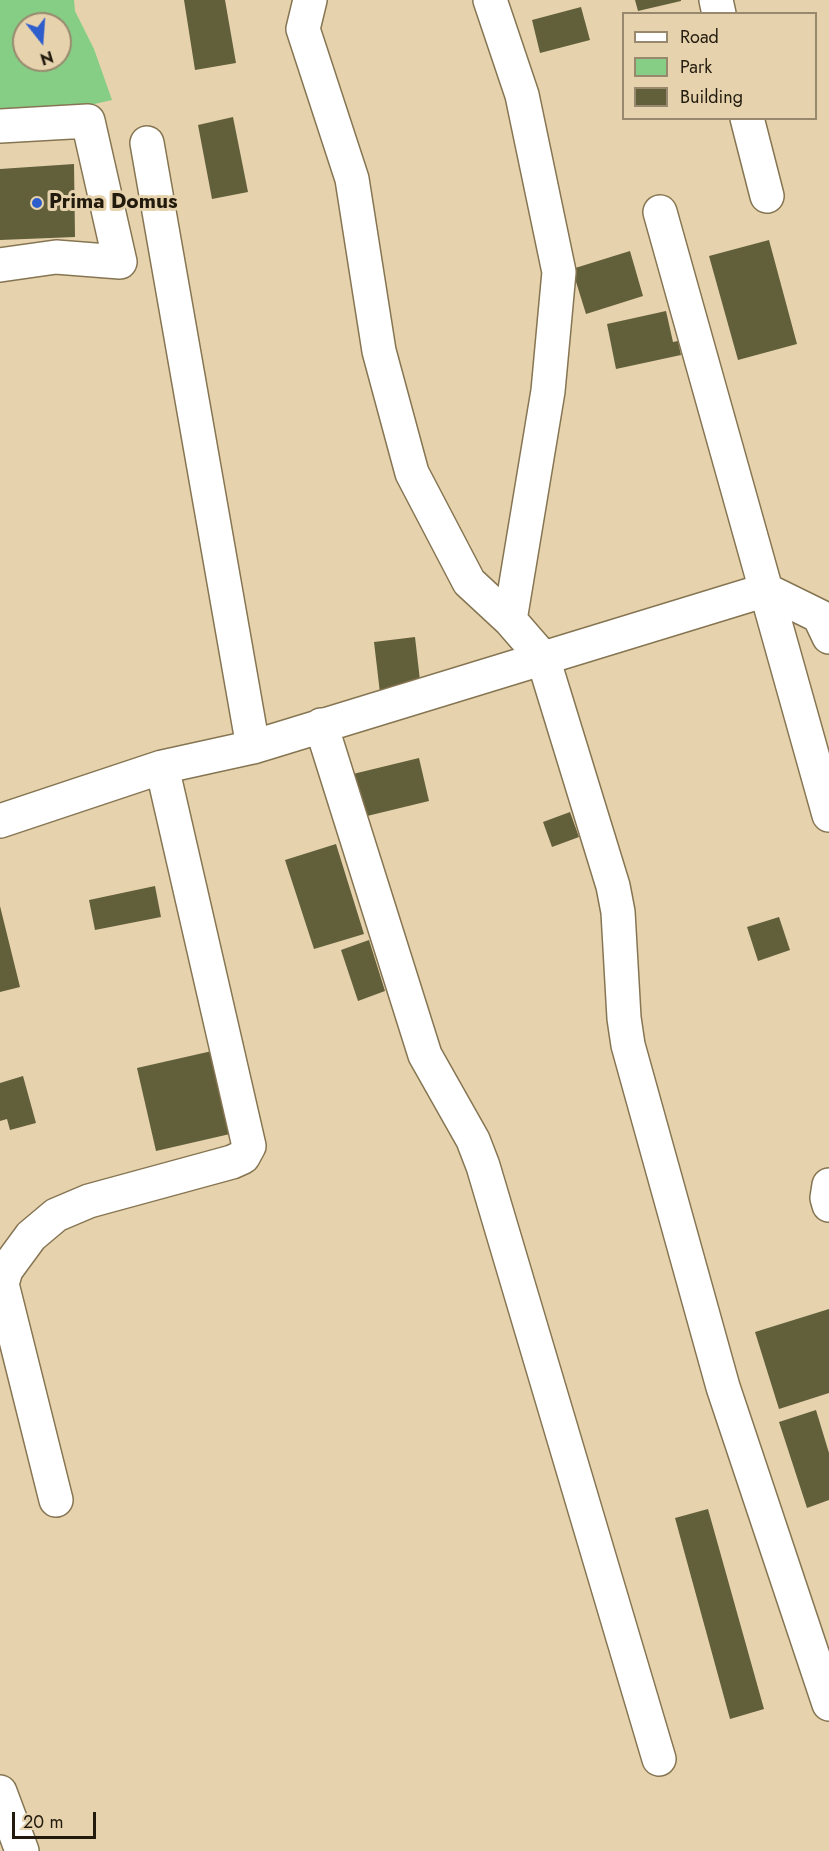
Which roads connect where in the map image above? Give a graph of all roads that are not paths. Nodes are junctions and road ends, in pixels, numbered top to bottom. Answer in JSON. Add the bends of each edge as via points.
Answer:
{"nodes":[{"id":1,"x":310,"y":0,"type":"edge"},
{"id":2,"x":490,"y":0,"type":"edge"},
{"id":3,"x":748,"y":120,"type":"edge"},
{"id":4,"x":0,"y":126,"type":"edge"},
{"id":5,"x":147,"y":143,"type":"dead end"},
{"id":6,"x":767,"y":196,"type":"dead end"},
{"id":7,"x":660,"y":212,"type":"dead end"},
{"id":8,"x":0,"y":265,"type":"edge"},
{"id":9,"x":766,"y":590,"type":"junction"},
{"id":10,"x":510,"y":620,"type":"junction"},
{"id":11,"x":829,"y":637,"type":"edge"},
{"id":12,"x":543,"y":658,"type":"junction"},
{"id":13,"x":321,"y":725,"type":"junction"},
{"id":14,"x":253,"y":747,"type":"junction"},
{"id":15,"x":162,"y":766,"type":"junction"},
{"id":16,"x":829,"y":815,"type":"edge"},
{"id":17,"x":0,"y":821,"type":"edge"},
{"id":18,"x":829,"y":1185,"type":"edge"},
{"id":19,"x":829,"y":1205,"type":"edge"},
{"id":20,"x":56,"y":1500,"type":"dead end"},
{"id":21,"x":829,"y":1704,"type":"edge"},
{"id":22,"x":659,"y":1759,"type":"dead end"},
{"id":23,"x":0,"y":1792,"type":"edge"},
{"id":24,"x":22,"y":1851,"type":"edge"}],
"edges":[{"from":1,"to":10,"type":"street","via":[[303,29],[352,179],[379,351],[412,473],[469,582]]},
{"from":2,"to":10,"type":"street","via":[[522,96],[559,272],[548,392]]},
{"from":3,"to":6,"type":"street"},
{"from":4,"to":8,"type":"street","via":[[88,121],[120,262],[56,257]]},
{"from":5,"to":14,"type":"street"},
{"from":7,"to":9,"type":"street"},
{"from":9,"to":11,"type":"street","via":[[819,616]]},
{"from":9,"to":12,"type":"street"},
{"from":9,"to":16,"type":"street"},
{"from":10,"to":12,"type":"street"},
{"from":12,"to":13,"type":"street"},
{"from":12,"to":21,"type":"street","via":[[613,886],[628,1045],[723,1387]]},
{"from":13,"to":14,"type":"street"},
{"from":13,"to":22,"type":"street","via":[[425,1054],[473,1140],[490,1185]]},
{"from":14,"to":15,"type":"street"},
{"from":15,"to":17,"type":"street"},
{"from":15,"to":20,"type":"street","via":[[249,1146],[243,1157],[232,1162],[88,1201],[56,1215],[31,1236],[6,1270],[2,1284]]},
{"from":18,"to":19,"type":"street"},
{"from":23,"to":24,"type":"street"}]}
